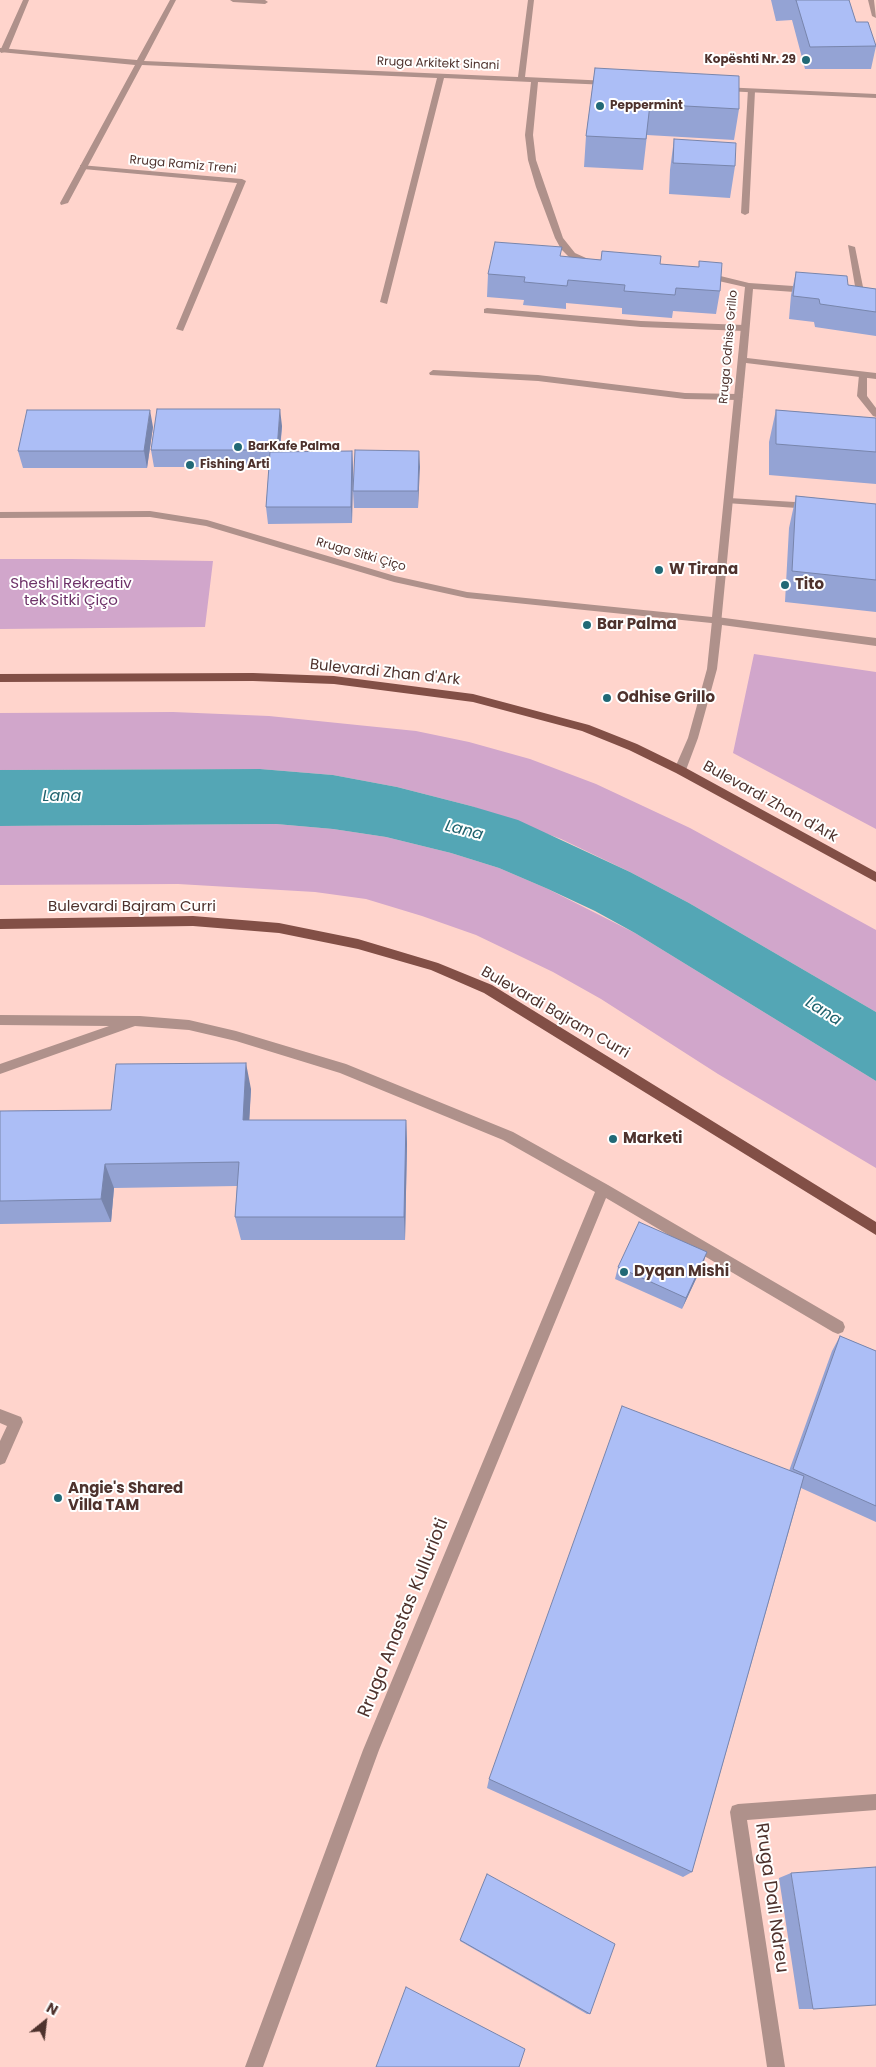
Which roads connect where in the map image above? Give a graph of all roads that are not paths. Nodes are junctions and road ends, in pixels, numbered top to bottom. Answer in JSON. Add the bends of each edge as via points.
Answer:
{"nodes":[{"id":1,"x":26,"y":0,"type":"edge"},
{"id":2,"x":173,"y":0,"type":"edge"},
{"id":3,"x":233,"y":0,"type":"edge"},
{"id":4,"x":531,"y":0,"type":"edge"},
{"id":5,"x":871,"y":0,"type":"edge"},
{"id":6,"x":265,"y":2,"type":"dead end"},
{"id":7,"x":876,"y":16,"type":"edge"},
{"id":8,"x":2,"y":51,"type":"edge"},
{"id":9,"x":0,"y":58,"type":"edge"},
{"id":10,"x":141,"y":63,"type":"junction"},
{"id":11,"x":441,"y":76,"type":"junction"},
{"id":12,"x":521,"y":79,"type":"junction"},
{"id":13,"x":535,"y":80,"type":"junction"},
{"id":14,"x":614,"y":84,"type":"edge"},
{"id":15,"x":712,"y":89,"type":"edge"},
{"id":16,"x":751,"y":91,"type":"junction"},
{"id":17,"x":876,"y":96,"type":"edge"},
{"id":18,"x":83,"y":167,"type":"junction"},
{"id":19,"x":64,"y":203,"type":"dead end"},
{"id":20,"x":745,"y":213,"type":"dead end"},
{"id":21,"x":851,"y":246,"type":"dead end"},
{"id":22,"x":602,"y":266,"type":"edge"},
{"id":23,"x":691,"y":273,"type":"edge"},
{"id":24,"x":749,"y":286,"type":"junction"},
{"id":25,"x":815,"y":290,"type":"edge"},
{"id":26,"x":860,"y":292,"type":"edge"},
{"id":27,"x":384,"y":302,"type":"dead end"},
{"id":28,"x":487,"y":311,"type":"dead end"},
{"id":29,"x":744,"y":328,"type":"junction"},
{"id":30,"x":180,"y":329,"type":"dead end"},
{"id":31,"x":741,"y":360,"type":"junction"},
{"id":32,"x":433,"y":373,"type":"dead end"},
{"id":33,"x":863,"y":375,"type":"junction"},
{"id":34,"x":876,"y":376,"type":"edge"},
{"id":35,"x":738,"y":397,"type":"junction"},
{"id":36,"x":876,"y":414,"type":"edge"},
{"id":37,"x":729,"y":501,"type":"junction"},
{"id":38,"x":817,"y":506,"type":"edge"},
{"id":39,"x":0,"y":514,"type":"edge"},
{"id":40,"x":717,"y":621,"type":"junction"},
{"id":41,"x":876,"y":642,"type":"edge"},
{"id":42,"x":0,"y":678,"type":"edge"},
{"id":43,"x":680,"y":770,"type":"junction"},
{"id":44,"x":876,"y":877,"type":"edge"},
{"id":45,"x":0,"y":924,"type":"edge"},
{"id":46,"x":0,"y":1020,"type":"edge"},
{"id":47,"x":140,"y":1021,"type":"junction"},
{"id":48,"x":0,"y":1069,"type":"edge"},
{"id":49,"x":603,"y":1189,"type":"junction"},
{"id":50,"x":876,"y":1229,"type":"edge"},
{"id":51,"x":838,"y":1328,"type":"dead end"},
{"id":52,"x":0,"y":1416,"type":"edge"},
{"id":53,"x":0,"y":1458,"type":"edge"},
{"id":54,"x":876,"y":1802,"type":"edge"},
{"id":55,"x":254,"y":2067,"type":"edge"},
{"id":56,"x":776,"y":2067,"type":"edge"}],
"edges":[{"from":1,"to":8,"type":"street"},
{"from":2,"to":10,"type":"street"},
{"from":3,"to":6,"type":"street"},
{"from":4,"to":12,"type":"street"},
{"from":5,"to":7,"type":"street"},
{"from":8,"to":9,"type":"street"},
{"from":8,"to":10,"type":"street","name":"Rruga Arkitekt Sinani"},
{"from":10,"to":11,"type":"street","name":"Rruga Arkitekt Sinani"},
{"from":10,"to":18,"type":"street"},
{"from":11,"to":12,"type":"street","name":"Rruga Arkitekt Sinani"},
{"from":11,"to":27,"type":"street"},
{"from":12,"to":13,"type":"street","name":"Rruga Arkitekt Sinani"},
{"from":13,"to":14,"type":"street","name":"Rruga Arkitekt Sinani"},
{"from":13,"to":22,"type":"street","via":[[529,135],[532,160],[559,238],[572,255]]},
{"from":15,"to":16,"type":"street"},
{"from":16,"to":17,"type":"street"},
{"from":16,"to":20,"type":"street"},
{"from":18,"to":19,"type":"street"},
{"from":18,"to":30,"type":"street","name":"Rruga Ramiz Treni","via":[[242,181]]},
{"from":21,"to":26,"type":"street"},
{"from":23,"to":24,"type":"street","name":"Rruga Odhise Grillo"},
{"from":24,"to":25,"type":"street"},
{"from":24,"to":29,"type":"street","name":"Rruga Odhise Grillo"},
{"from":28,"to":29,"type":"street","via":[[641,324]]},
{"from":29,"to":31,"type":"street","name":"Rruga Odhise Grillo"},
{"from":31,"to":33,"type":"street"},
{"from":31,"to":35,"type":"street","name":"Rruga Odhise Grillo"},
{"from":32,"to":35,"type":"street","via":[[538,378],[684,396]]},
{"from":33,"to":34,"type":"street"},
{"from":33,"to":36,"type":"street","via":[[862,396]]},
{"from":35,"to":37,"type":"street","name":"Rruga Odhise Grillo"},
{"from":37,"to":38,"type":"street"},
{"from":37,"to":40,"type":"street","name":"Rruga Odhise Grillo"},
{"from":39,"to":40,"type":"street","name":"Rruga Sitki Çiço","via":[[150,514],[207,523],[394,579],[467,595]]},
{"from":40,"to":41,"type":"street","name":"Rruga Sitki Çiço"},
{"from":40,"to":43,"type":"street","name":"Rruga Odhise Grillo","via":[[712,669],[694,738]]},
{"from":42,"to":43,"type":"main road","name":"Bulevardi Zhan d'Ark","via":[[253,677],[334,680],[406,688],[472,698],[532,712],[633,747]]},
{"from":43,"to":44,"type":"main road","name":"Bulevardi Zhan d'Ark"},
{"from":45,"to":50,"type":"main road","name":"Bulevardi Bajram Curri","via":[[193,920],[279,928],[358,944],[434,966],[488,989]]},
{"from":46,"to":47,"type":"street"},
{"from":47,"to":48,"type":"street"},
{"from":47,"to":49,"type":"street","via":[[189,1026],[236,1036],[342,1068],[508,1136]]},
{"from":49,"to":51,"type":"street"},
{"from":49,"to":55,"type":"street","name":"Rruga Anastas Kullurioti","via":[[371,1750]]},
{"from":52,"to":53,"type":"street","via":[[16,1422]]},
{"from":54,"to":56,"type":"street","name":"Rruga Dali Ndreu","via":[[738,1812]]}]}
